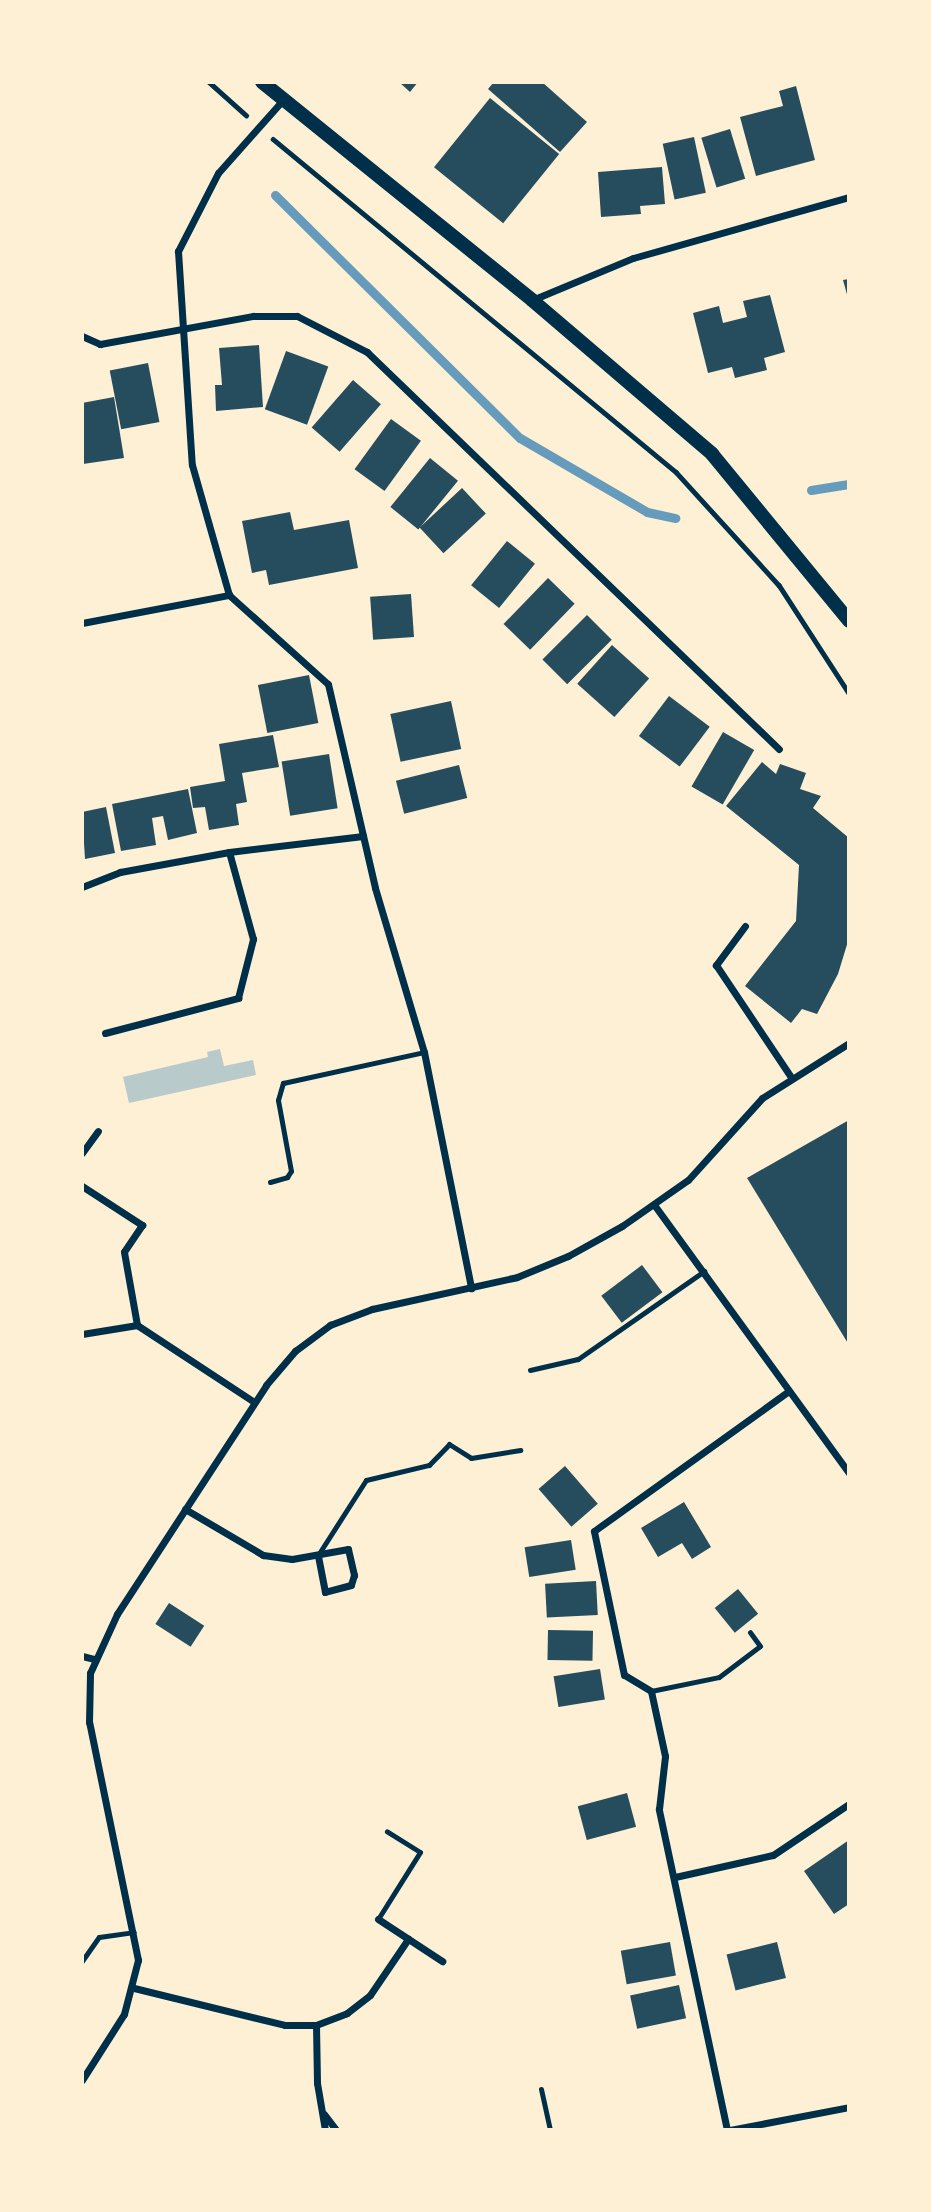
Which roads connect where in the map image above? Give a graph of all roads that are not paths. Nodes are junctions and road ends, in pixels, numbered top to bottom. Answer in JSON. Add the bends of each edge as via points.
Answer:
{"nodes":[{"id":1,"x":262,"y":82,"type":"edge"},
{"id":2,"x":282,"y":101,"type":"junction"},
{"id":3,"x":849,"y":197,"type":"edge"},
{"id":4,"x":532,"y":300,"type":"junction"},
{"id":5,"x":181,"y":329,"type":"junction"},
{"id":6,"x":82,"y":336,"type":"edge"},
{"id":7,"x":229,"y":595,"type":"junction"},
{"id":8,"x":849,"y":621,"type":"edge"},
{"id":9,"x":82,"y":623,"type":"edge"},
{"id":10,"x":779,"y":748,"type":"dead end"},
{"id":11,"x":363,"y":836,"type":"junction"},
{"id":12,"x":229,"y":852,"type":"junction"},
{"id":13,"x":82,"y":887,"type":"edge"},
{"id":14,"x":745,"y":926,"type":"dead end"},
{"id":15,"x":105,"y":1034,"type":"dead end"},
{"id":16,"x":849,"y":1043,"type":"edge"},
{"id":17,"x":424,"y":1052,"type":"junction"},
{"id":18,"x":792,"y":1077,"type":"junction"},
{"id":19,"x":97,"y":1131,"type":"dead end"},
{"id":20,"x":82,"y":1153,"type":"edge"},
{"id":21,"x":270,"y":1182,"type":"dead end"},
{"id":22,"x":82,"y":1186,"type":"edge"},
{"id":23,"x":656,"y":1206,"type":"junction"},
{"id":24,"x":704,"y":1271,"type":"junction"},
{"id":25,"x":471,"y":1288,"type":"junction"},
{"id":26,"x":136,"y":1325,"type":"junction"},
{"id":27,"x":82,"y":1334,"type":"edge"},
{"id":28,"x":530,"y":1370,"type":"dead end"},
{"id":29,"x":789,"y":1391,"type":"junction"},
{"id":30,"x":254,"y":1402,"type":"junction"},
{"id":31,"x":520,"y":1450,"type":"dead end"},
{"id":32,"x":849,"y":1473,"type":"edge"},
{"id":33,"x":186,"y":1509,"type":"junction"},
{"id":34,"x":318,"y":1556,"type":"junction"},
{"id":35,"x":750,"y":1632,"type":"dead end"},
{"id":36,"x":82,"y":1656,"type":"edge"},
{"id":37,"x":94,"y":1659,"type":"junction"},
{"id":38,"x":651,"y":1690,"type":"junction"},
{"id":39,"x":86,"y":1723,"type":"edge"},
{"id":40,"x":849,"y":1804,"type":"edge"},
{"id":41,"x":387,"y":1831,"type":"dead end"},
{"id":42,"x":675,"y":1877,"type":"junction"},
{"id":43,"x":378,"y":1919,"type":"joint"},
{"id":44,"x":134,"y":1932,"type":"junction"},
{"id":45,"x":408,"y":1939,"type":"junction"},
{"id":46,"x":82,"y":1961,"type":"edge"},
{"id":47,"x":442,"y":1961,"type":"dead end"},
{"id":48,"x":134,"y":1988,"type":"junction"},
{"id":49,"x":316,"y":2025,"type":"junction"},
{"id":50,"x":82,"y":2080,"type":"edge"},
{"id":51,"x":541,"y":2089,"type":"dead end"},
{"id":52,"x":318,"y":2097,"type":"junction"},
{"id":53,"x":849,"y":2107,"type":"edge"},
{"id":54,"x":325,"y":2130,"type":"edge"},
{"id":55,"x":336,"y":2130,"type":"edge"},
{"id":56,"x":550,"y":2130,"type":"edge"},
{"id":57,"x":728,"y":2130,"type":"edge"}],
"edges":[{"from":1,"to":2,"type":"main road"},
{"from":2,"to":4,"type":"main road"},
{"from":2,"to":5,"type":"street","via":[[218,173],[178,251]]},
{"from":3,"to":4,"type":"street","via":[[633,258]]},
{"from":4,"to":8,"type":"main road","via":[[712,454]]},
{"from":5,"to":6,"type":"street","via":[[100,344]]},
{"from":5,"to":7,"type":"street","via":[[192,465]]},
{"from":5,"to":10,"type":"street","via":[[253,316],[298,316],[367,352]]},
{"from":7,"to":9,"type":"street"},
{"from":7,"to":11,"type":"street","via":[[328,684]]},
{"from":11,"to":12,"type":"street"},
{"from":11,"to":17,"type":"street"},
{"from":12,"to":13,"type":"street","via":[[120,872]]},
{"from":12,"to":15,"type":"street","via":[[253,939],[238,998]]},
{"from":14,"to":18,"type":"street","via":[[716,965]]},
{"from":16,"to":18,"type":"street"},
{"from":17,"to":21,"type":"lane","via":[[283,1083],[278,1100],[291,1171]]},
{"from":17,"to":25,"type":"street"},
{"from":18,"to":23,"type":"street","via":[[755,1104],[688,1180]]},
{"from":19,"to":20,"type":"street"},
{"from":22,"to":26,"type":"street","via":[[142,1225],[124,1252]]},
{"from":23,"to":24,"type":"street"},
{"from":23,"to":25,"type":"street","via":[[544,1268]]},
{"from":24,"to":28,"type":"lane","via":[[578,1359]]},
{"from":24,"to":29,"type":"street"},
{"from":25,"to":30,"type":"street","via":[[372,1309],[330,1325],[295,1351]]},
{"from":26,"to":27,"type":"street"},
{"from":26,"to":30,"type":"street"},
{"from":29,"to":32,"type":"street"},
{"from":29,"to":38,"type":"street","via":[[594,1531],[624,1675]]},
{"from":30,"to":33,"type":"street"},
{"from":31,"to":34,"type":"lane","via":[[471,1458],[449,1444],[429,1465],[366,1480]]},
{"from":33,"to":34,"type":"street","via":[[263,1555]]},
{"from":33,"to":37,"type":"street","via":[[117,1614]]},
{"from":34,"to":34,"type":"street","via":[[325,1592],[351,1585],[354,1575],[348,1549]]},
{"from":35,"to":38,"type":"lane","via":[[760,1646],[719,1676]]},
{"from":36,"to":37,"type":"street"},
{"from":37,"to":39,"type":"street"},
{"from":38,"to":42,"type":"street","via":[[665,1756],[659,1809]]},
{"from":39,"to":44,"type":"street"},
{"from":40,"to":42,"type":"street","via":[[773,1855]]},
{"from":41,"to":43,"type":"lane","via":[[420,1852]]},
{"from":42,"to":57,"type":"street"},
{"from":43,"to":45,"type":"street"},
{"from":44,"to":46,"type":"lane","via":[[99,1937]]},
{"from":44,"to":48,"type":"street"},
{"from":45,"to":47,"type":"street"},
{"from":45,"to":49,"type":"street","via":[[370,1995],[347,2013]]},
{"from":48,"to":49,"type":"street","via":[[285,2025]]},
{"from":48,"to":50,"type":"street","via":[[124,2014]]},
{"from":49,"to":52,"type":"street"},
{"from":51,"to":56,"type":"lane"},
{"from":52,"to":54,"type":"street"},
{"from":52,"to":55,"type":"street"},
{"from":53,"to":57,"type":"street"}]}
